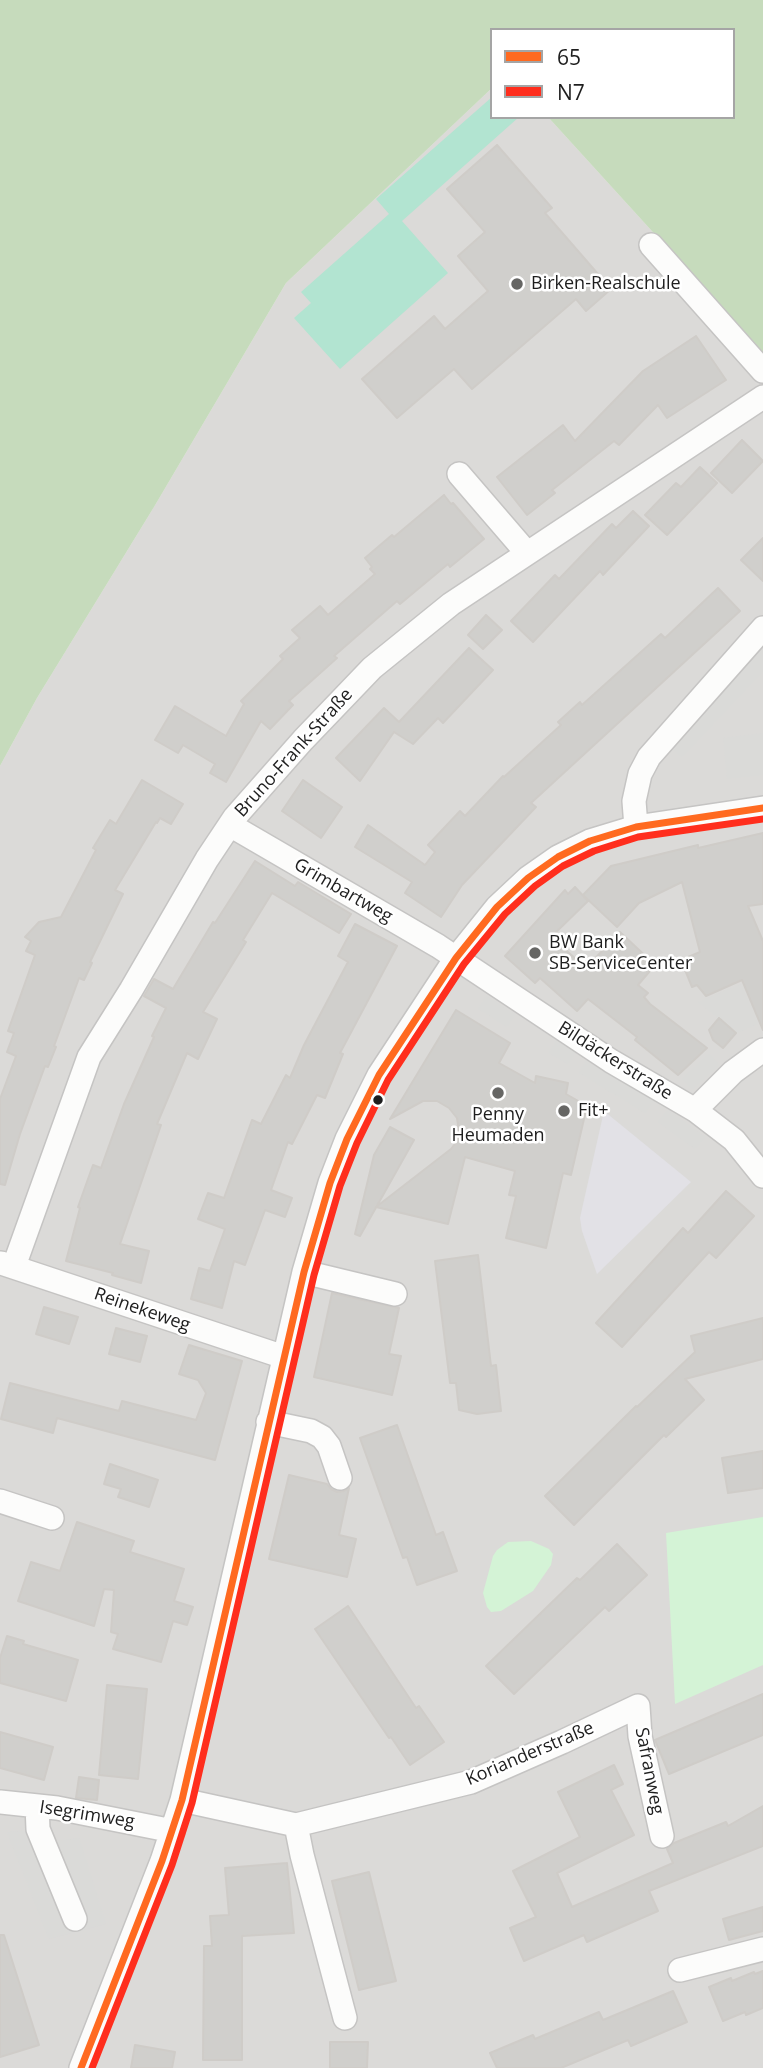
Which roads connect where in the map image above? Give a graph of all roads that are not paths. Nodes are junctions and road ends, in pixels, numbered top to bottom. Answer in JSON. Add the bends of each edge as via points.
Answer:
{"nodes":[{"id":1,"x":651,"y":245,"type":"dead end"},
{"id":2,"x":763,"y":371,"type":"edge"},
{"id":3,"x":763,"y":397,"type":"edge"},
{"id":4,"x":459,"y":474,"type":"dead end"},
{"id":5,"x":527,"y":553,"type":"junction"},
{"id":6,"x":763,"y":628,"type":"edge"},
{"id":7,"x":763,"y":808,"type":"edge"},
{"id":8,"x":230,"y":825,"type":"junction"},
{"id":9,"x":636,"y":827,"type":"junction"},
{"id":10,"x":456,"y":958,"type":"junction"},
{"id":11,"x":763,"y":1049,"type":"edge"},
{"id":12,"x":695,"y":1110,"type":"junction"},
{"id":13,"x":763,"y":1176,"type":"edge"},
{"id":14,"x":7,"y":1264,"type":"edge"},
{"id":15,"x":304,"y":1272,"type":"junction"},
{"id":16,"x":395,"y":1294,"type":"dead end"},
{"id":17,"x":284,"y":1357,"type":"junction"},
{"id":18,"x":268,"y":1422,"type":"junction"},
{"id":19,"x":340,"y":1478,"type":"dead end"},
{"id":20,"x":0,"y":1501,"type":"edge"},
{"id":21,"x":52,"y":1518,"type":"dead end"},
{"id":22,"x":638,"y":1706,"type":"joint"},
{"id":23,"x":182,"y":1800,"type":"junction"},
{"id":24,"x":0,"y":1802,"type":"edge"},
{"id":25,"x":37,"y":1806,"type":"junction"},
{"id":26,"x":296,"y":1825,"type":"junction"},
{"id":27,"x":173,"y":1831,"type":"junction"},
{"id":28,"x":662,"y":1836,"type":"dead end"},
{"id":29,"x":75,"y":1919,"type":"dead end"},
{"id":30,"x":763,"y":1949,"type":"edge"},
{"id":31,"x":680,"y":1970,"type":"dead end"},
{"id":32,"x":345,"y":2018,"type":"dead end"},
{"id":33,"x":81,"y":2068,"type":"edge"}],
"edges":[{"from":1,"to":2,"type":"street"},
{"from":3,"to":5,"type":"street","name":"Bruno-Frank-Straße"},
{"from":4,"to":5,"type":"street"},
{"from":5,"to":8,"type":"street","name":"Bruno-Frank-Straße","via":[[451,604],[372,668]]},
{"from":6,"to":9,"type":"street","via":[[649,757],[634,801]]},
{"from":7,"to":9,"type":"street"},
{"from":8,"to":10,"type":"street","name":"Grimbartweg"},
{"from":8,"to":14,"type":"street","name":"Bruno-Frank-Straße","via":[[89,1057]]},
{"from":9,"to":10,"type":"street","via":[[590,841],[528,878],[496,907]]},
{"from":10,"to":12,"type":"street","name":"Bildäckerstraße","via":[[611,1061]]},
{"from":10,"to":15,"type":"street","via":[[379,1074],[347,1139]]},
{"from":11,"to":12,"type":"street"},
{"from":12,"to":13,"type":"street","name":"Bildäckerstraße","via":[[734,1140]]},
{"from":14,"to":17,"type":"street","name":"Reinekeweg"},
{"from":15,"to":16,"type":"street"},
{"from":15,"to":17,"type":"street"},
{"from":17,"to":18,"type":"street"},
{"from":18,"to":19,"type":"street","via":[[322,1437]]},
{"from":18,"to":23,"type":"street"},
{"from":20,"to":21,"type":"street"},
{"from":22,"to":26,"type":"street","name":"Korianderstraße","via":[[471,1782]]},
{"from":22,"to":28,"type":"street","name":"Safranweg"},
{"from":23,"to":26,"type":"street","name":"Korianderstraße"},
{"from":23,"to":27,"type":"street"},
{"from":24,"to":25,"type":"street","name":"Isegrimweg"},
{"from":25,"to":27,"type":"street","name":"Isegrimweg"},
{"from":25,"to":29,"type":"street","via":[[38,1829]]},
{"from":26,"to":32,"type":"street"},
{"from":27,"to":33,"type":"street"},
{"from":30,"to":31,"type":"street"}]}
